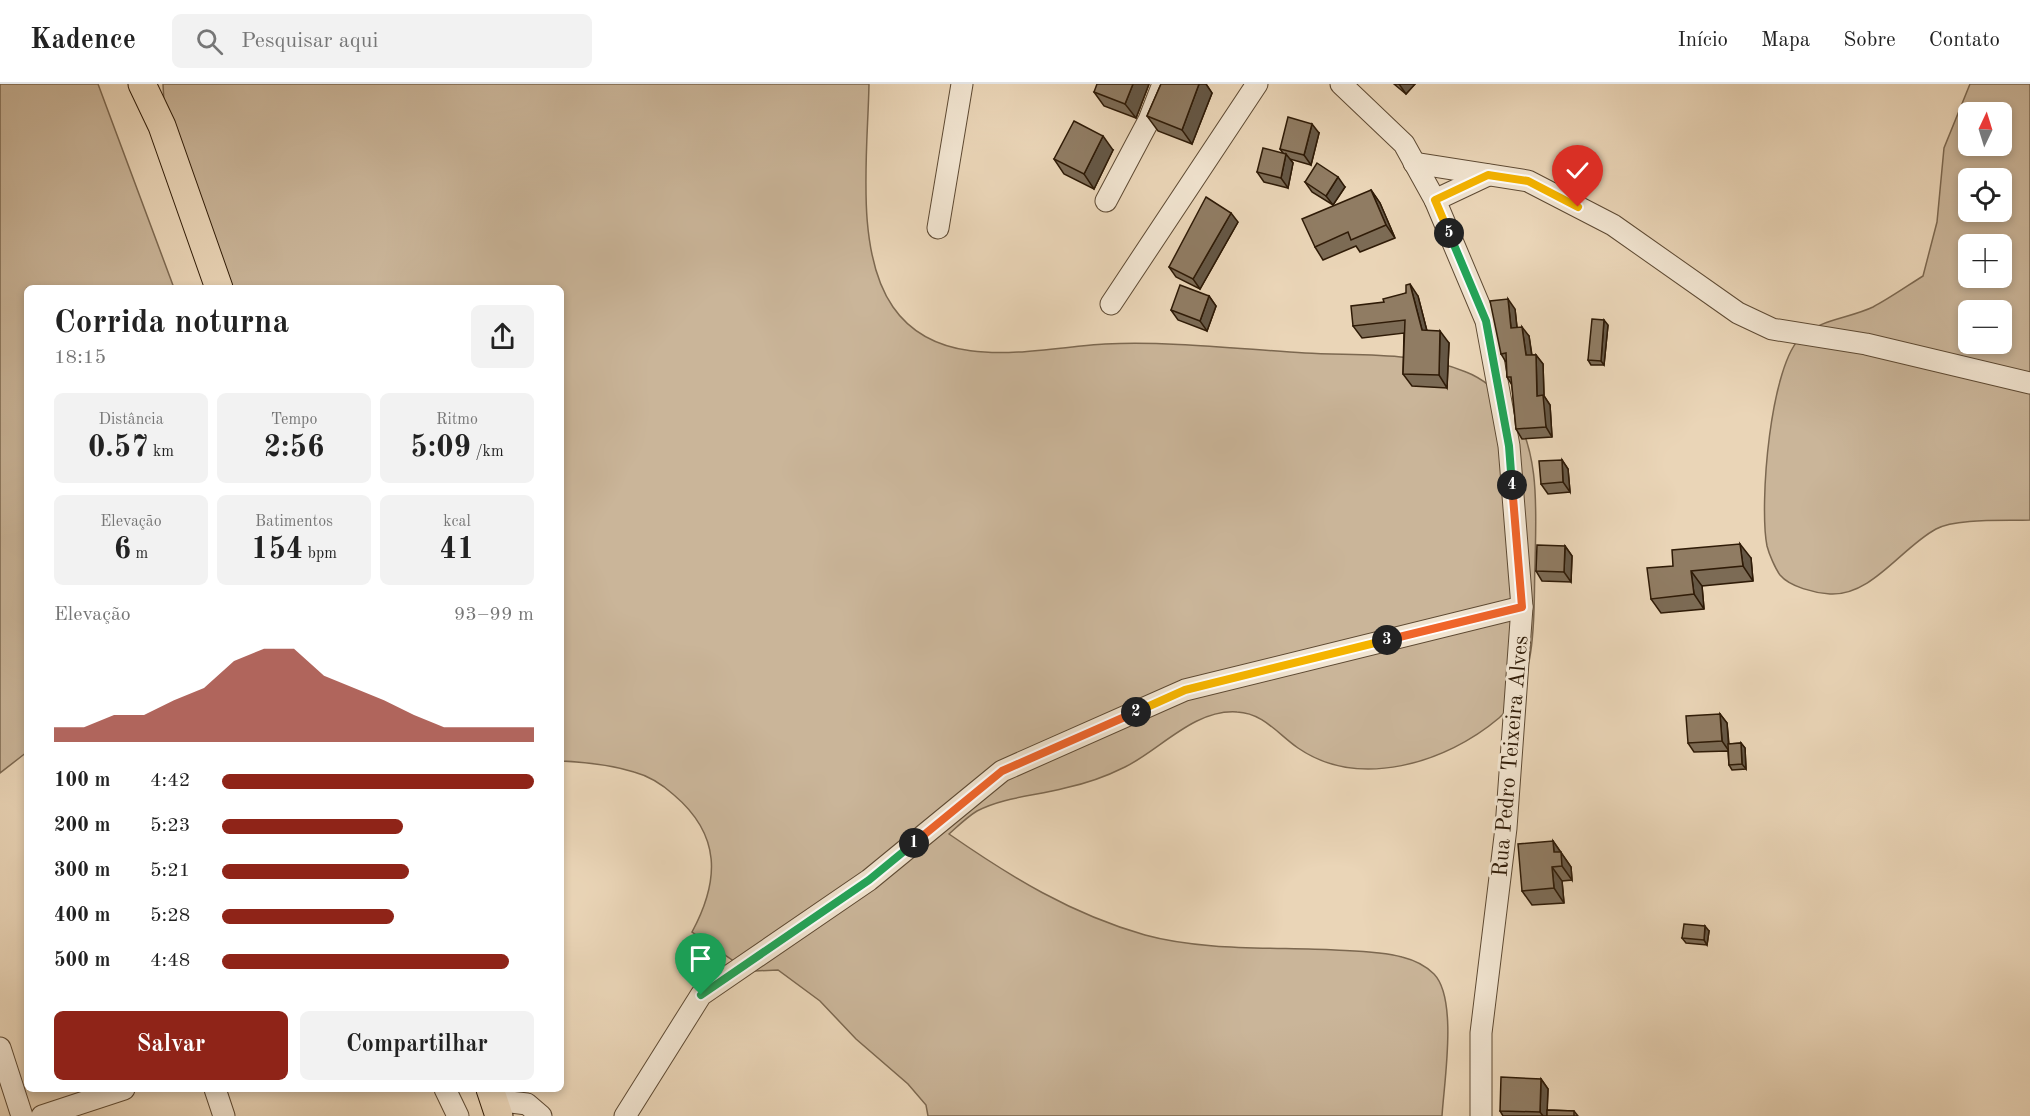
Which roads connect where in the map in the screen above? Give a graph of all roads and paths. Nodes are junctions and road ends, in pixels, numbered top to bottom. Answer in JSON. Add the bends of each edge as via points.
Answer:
{"nodes":[{"id":1,"x":142,"y":84,"type":"edge"},
{"id":2,"x":962,"y":84,"type":"edge"},
{"id":3,"x":1163,"y":84,"type":"edge"},
{"id":4,"x":1257,"y":84,"type":"edge"},
{"id":5,"x":1341,"y":84,"type":"edge"},
{"id":6,"x":1414,"y":163,"type":"junction"},
{"id":7,"x":1488,"y":175,"type":"junction"},
{"id":8,"x":1435,"y":200,"type":"junction"},
{"id":9,"x":1107,"y":201,"type":"dead end"},
{"id":10,"x":938,"y":228,"type":"dead end"},
{"id":11,"x":218,"y":285,"type":"edge"},
{"id":12,"x":1111,"y":304,"type":"dead end"},
{"id":13,"x":2030,"y":383,"type":"edge"},
{"id":14,"x":1522,"y":607,"type":"junction"},
{"id":15,"x":0,"y":1048,"type":"edge"},
{"id":16,"x":115,"y":1092,"type":"edge"},
{"id":17,"x":216,"y":1092,"type":"edge"},
{"id":18,"x":446,"y":1092,"type":"edge"},
{"id":19,"x":494,"y":1102,"type":"edge"},
{"id":20,"x":530,"y":1103,"type":"edge"},
{"id":21,"x":22,"y":1116,"type":"edge"},
{"id":22,"x":42,"y":1116,"type":"edge"},
{"id":23,"x":224,"y":1116,"type":"edge"},
{"id":24,"x":458,"y":1116,"type":"edge"},
{"id":25,"x":625,"y":1116,"type":"edge"},
{"id":26,"x":1481,"y":1116,"type":"edge"}],
"edges":[{"from":1,"to":11,"type":"main road","via":[[162,126]]},
{"from":2,"to":10,"type":"street"},
{"from":3,"to":9,"type":"street"},
{"from":4,"to":12,"type":"street"},
{"from":5,"to":6,"type":"street","name":"Rua Pedro Teixeira Alves","via":[[1404,144]]},
{"from":6,"to":7,"type":"street"},
{"from":6,"to":8,"type":"street","name":"Rua Pedro Teixeira Alves"},
{"from":7,"to":8,"type":"street"},
{"from":7,"to":13,"type":"street","via":[[1528,181],[1613,225],[1738,313],[1772,329],[1866,344]]},
{"from":8,"to":14,"type":"street","name":"Rua Pedro Teixeira Alves","via":[[1486,321],[1509,446]]},
{"from":14,"to":25,"type":"street","via":[[1185,690],[1002,771],[869,880],[701,995]]},
{"from":14,"to":26,"type":"street","name":"Rua Pedro Teixeira Alves","via":[[1506,828],[1481,1034]]},
{"from":15,"to":21,"type":"street"},
{"from":16,"to":22,"type":"street"},
{"from":17,"to":23,"type":"street"},
{"from":18,"to":24,"type":"street"},
{"from":19,"to":20,"type":"street"}]}
